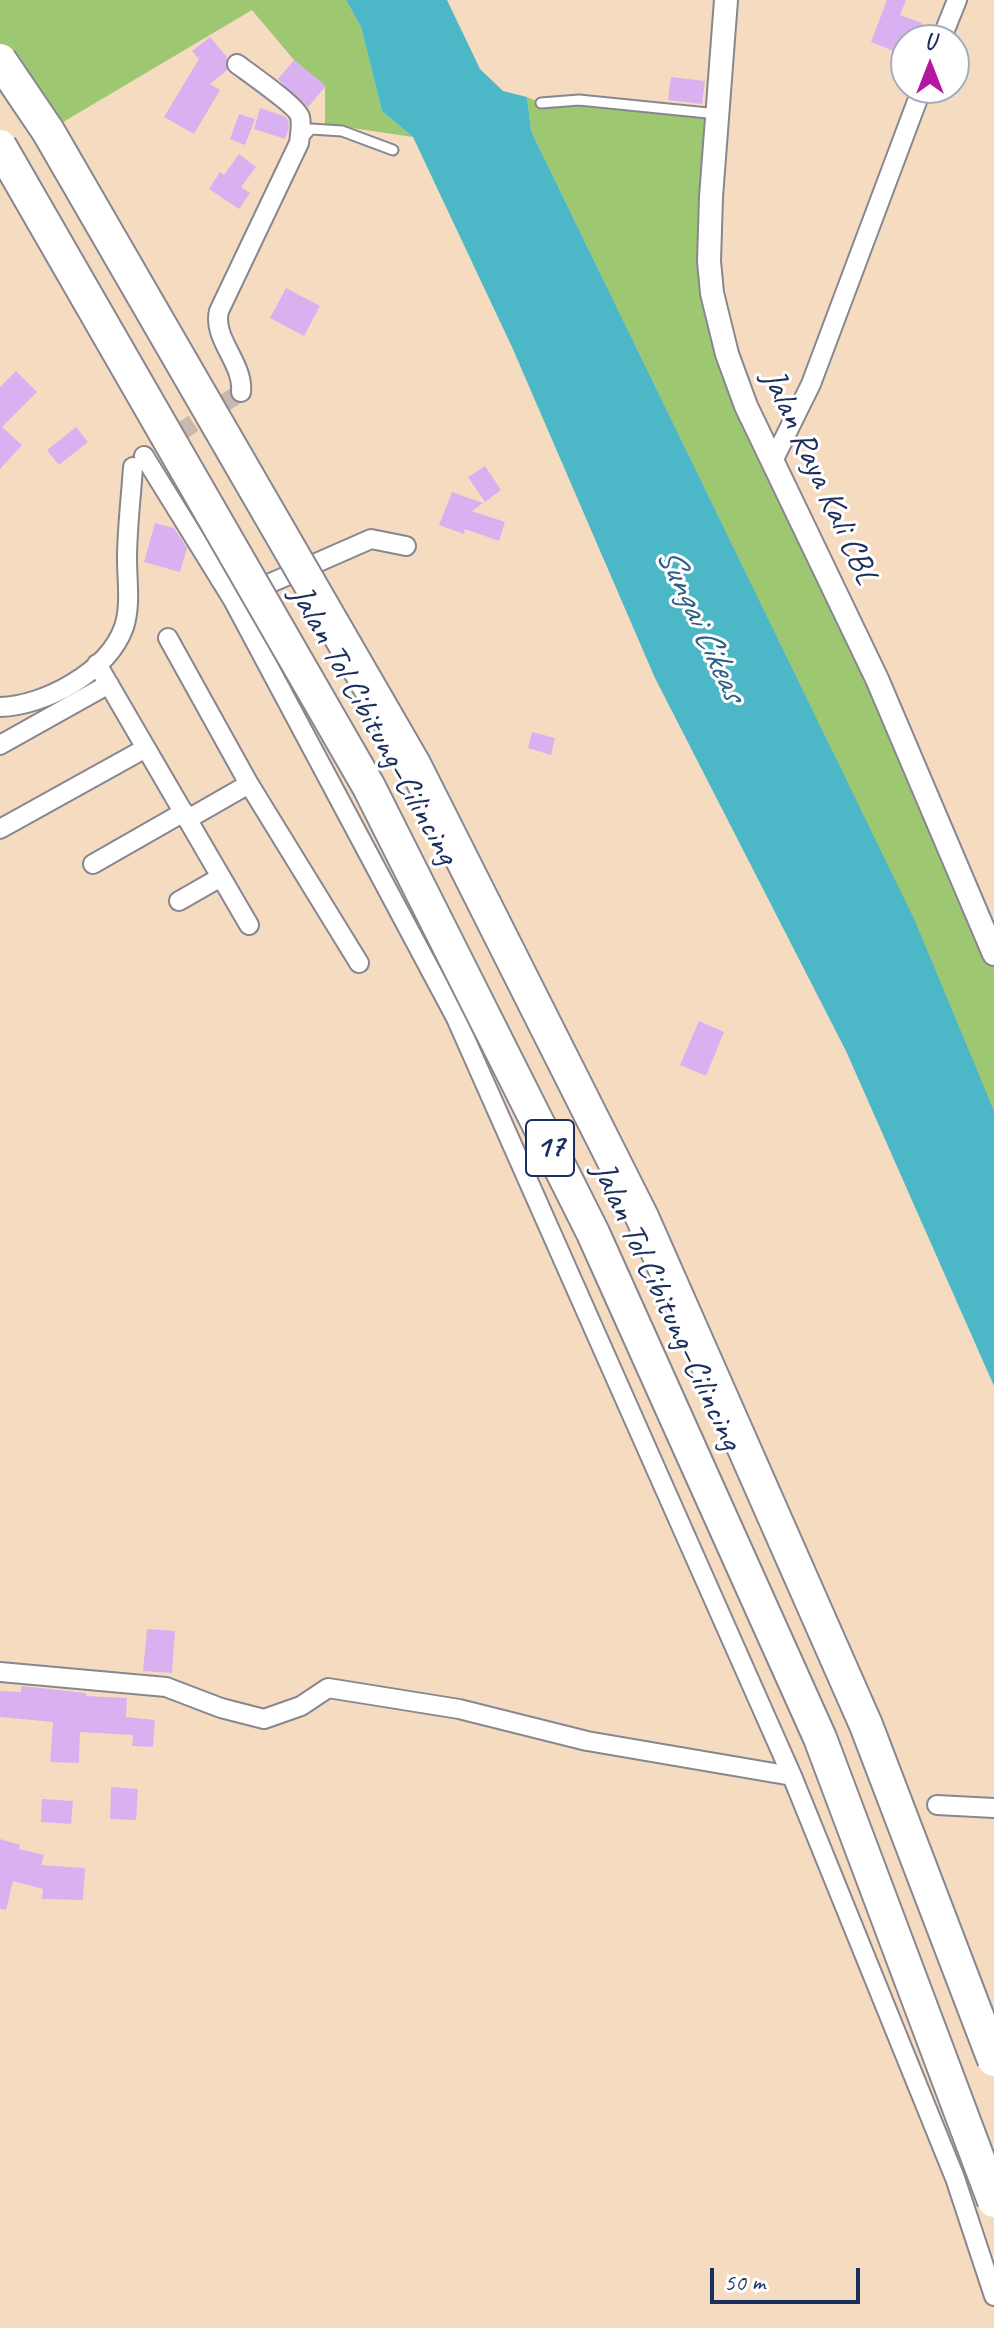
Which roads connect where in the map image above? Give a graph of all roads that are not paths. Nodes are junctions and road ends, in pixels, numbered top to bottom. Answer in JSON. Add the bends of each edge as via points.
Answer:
{"nodes":[{"id":1,"x":726,"y":0,"type":"edge"},
{"id":2,"x":957,"y":0,"type":"edge"},
{"id":3,"x":947,"y":24,"type":"edge"},
{"id":4,"x":0,"y":60,"type":"edge"},
{"id":5,"x":237,"y":64,"type":"dead end"},
{"id":6,"x":541,"y":103,"type":"dead end"},
{"id":7,"x":916,"y":104,"type":"edge"},
{"id":8,"x":718,"y":114,"type":"junction"},
{"id":9,"x":299,"y":143,"type":"junction"},
{"id":10,"x":0,"y":146,"type":"edge"},
{"id":11,"x":393,"y":150,"type":"dead end"},
{"id":12,"x":241,"y":392,"type":"dead end"},
{"id":13,"x":773,"y":461,"type":"junction"},
{"id":14,"x":406,"y":546,"type":"dead end"},
{"id":15,"x":233,"y":600,"type":"junction"},
{"id":16,"x":168,"y":638,"type":"dead end"},
{"id":17,"x":97,"y":664,"type":"junction"},
{"id":18,"x":109,"y":684,"type":"junction"},
{"id":19,"x":0,"y":707,"type":"edge"},
{"id":20,"x":0,"y":745,"type":"edge"},
{"id":21,"x":146,"y":748,"type":"junction"},
{"id":22,"x":249,"y":784,"type":"junction"},
{"id":23,"x":186,"y":815,"type":"junction"},
{"id":24,"x":0,"y":829,"type":"edge"},
{"id":25,"x":93,"y":864,"type":"dead end"},
{"id":26,"x":221,"y":877,"type":"junction"},
{"id":27,"x":179,"y":901,"type":"dead end"},
{"id":28,"x":249,"y":925,"type":"dead end"},
{"id":29,"x":994,"y":954,"type":"edge"},
{"id":30,"x":359,"y":963,"type":"dead end"},
{"id":31,"x":0,"y":1672,"type":"edge"},
{"id":32,"x":792,"y":1776,"type":"junction"},
{"id":33,"x":937,"y":1805,"type":"dead end"},
{"id":34,"x":994,"y":1808,"type":"edge"},
{"id":35,"x":994,"y":2060,"type":"edge"},
{"id":36,"x":994,"y":2201,"type":"edge"},
{"id":37,"x":994,"y":2296,"type":"edge"}],
"edges":[{"from":1,"to":8,"type":"street","name":"Jalan Raya Kali CBL"},
{"from":2,"to":3,"type":"street"},
{"from":4,"to":35,"type":"highway","name":"Jalan Tol Cibitung–Cilincing","number":"17","bridge":true,"via":[[48,131],[414,764],[642,1217],[866,1725]]},
{"from":5,"to":9,"type":"street","via":[[293,105],[300,116]]},
{"from":6,"to":8,"type":"lane","via":[[579,100]]},
{"from":7,"to":13,"type":"street","via":[[811,384]]},
{"from":8,"to":13,"type":"street","name":"Jalan Raya Kali CBL","via":[[711,284],[735,379]]},
{"from":9,"to":11,"type":"lane","via":[[311,129],[342,131]]},
{"from":9,"to":12,"type":"street","via":[[216,323],[242,379]]},
{"from":10,"to":36,"type":"highway","name":"Jalan Tol Cibitung–Cilincing","number":"17","bridge":true,"via":[[369,787],[593,1233],[820,1738]]},
{"from":13,"to":29,"type":"street","name":"Jalan Raya Kali CBL","via":[[877,679]]},
{"from":14,"to":15,"type":"street","via":[[371,539]]},
{"from":15,"to":17,"type":"street","via":[[138,462],[127,557],[127,613],[123,629]]},
{"from":15,"to":32,"type":"street","via":[[456,1018]]},
{"from":16,"to":22,"type":"street"},
{"from":17,"to":18,"type":"street"},
{"from":17,"to":19,"type":"street","via":[[60,692]]},
{"from":18,"to":20,"type":"street"},
{"from":18,"to":21,"type":"street"},
{"from":21,"to":23,"type":"street"},
{"from":21,"to":24,"type":"street"},
{"from":22,"to":23,"type":"street"},
{"from":22,"to":30,"type":"street"},
{"from":23,"to":25,"type":"street"},
{"from":23,"to":26,"type":"street"},
{"from":26,"to":27,"type":"street"},
{"from":26,"to":28,"type":"street"},
{"from":31,"to":32,"type":"street","via":[[166,1687],[264,1719],[301,1706],[328,1688]]},
{"from":32,"to":37,"type":"street","via":[[955,2178]]},
{"from":33,"to":34,"type":"street"}]}
